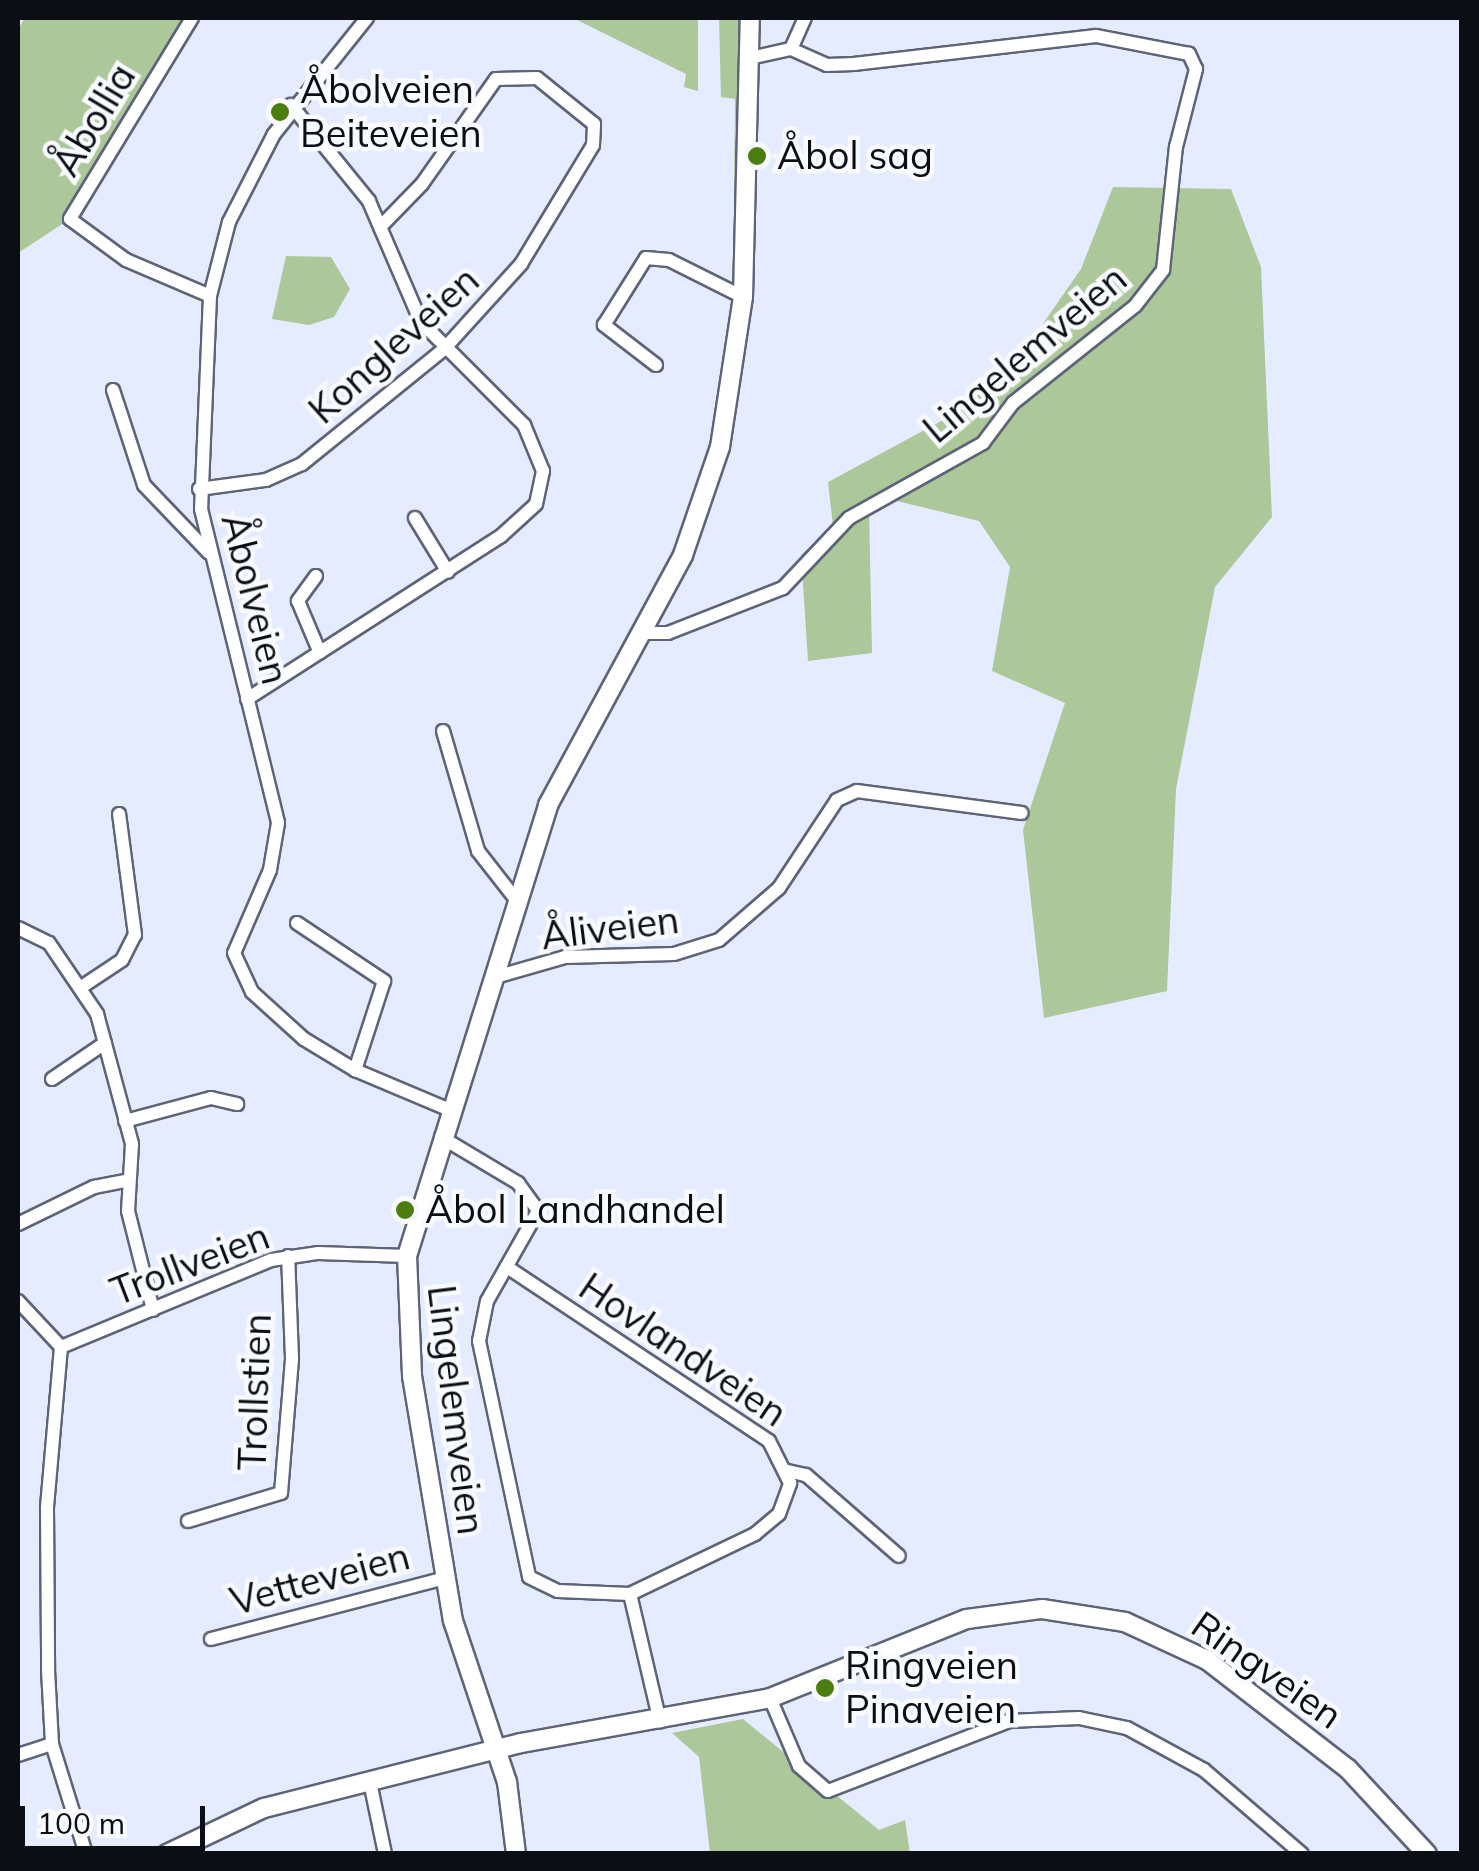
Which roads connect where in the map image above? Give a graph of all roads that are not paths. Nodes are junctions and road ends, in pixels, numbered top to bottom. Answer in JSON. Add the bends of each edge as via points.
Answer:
{"nodes":[{"id":1,"x":192,"y":18,"type":"edge"},
{"id":2,"x":367,"y":18,"type":"edge"},
{"id":3,"x":750,"y":18,"type":"edge"},
{"id":4,"x":805,"y":18,"type":"edge"},
{"id":5,"x":791,"y":49,"type":"junction"},
{"id":6,"x":750,"y":58,"type":"junction"},
{"id":7,"x":291,"y":105,"type":"junction"},
{"id":8,"x":380,"y":227,"type":"junction"},
{"id":9,"x":210,"y":296,"type":"junction"},
{"id":10,"x":743,"y":297,"type":"junction"},
{"id":11,"x":444,"y":350,"type":"junction"},
{"id":12,"x":656,"y":365,"type":"dead end"},
{"id":13,"x":113,"y":390,"type":"dead end"},
{"id":14,"x":199,"y":489,"type":"junction"},
{"id":15,"x":415,"y":518,"type":"dead end"},
{"id":16,"x":209,"y":553,"type":"junction"},
{"id":17,"x":448,"y":572,"type":"junction"},
{"id":18,"x":316,"y":576,"type":"dead end"},
{"id":19,"x":640,"y":633,"type":"junction"},
{"id":20,"x":320,"y":653,"type":"junction"},
{"id":21,"x":248,"y":699,"type":"junction"},
{"id":22,"x":443,"y":731,"type":"dead end"},
{"id":23,"x":1022,"y":813,"type":"dead end"},
{"id":24,"x":118,"y":814,"type":"dead end"},
{"id":25,"x":517,"y":902,"type":"junction"},
{"id":26,"x":298,"y":923,"type":"dead end"},
{"id":27,"x":18,"y":928,"type":"edge"},
{"id":28,"x":492,"y":978,"type":"junction"},
{"id":29,"x":83,"y":986,"type":"junction"},
{"id":30,"x":105,"y":1043,"type":"junction"},
{"id":31,"x":355,"y":1070,"type":"junction"},
{"id":32,"x":52,"y":1079,"type":"dead end"},
{"id":33,"x":236,"y":1104,"type":"dead end"},
{"id":34,"x":450,"y":1110,"type":"junction"},
{"id":35,"x":126,"y":1120,"type":"junction"},
{"id":36,"x":442,"y":1137,"type":"junction"},
{"id":37,"x":129,"y":1180,"type":"junction"},
{"id":38,"x":18,"y":1224,"type":"edge"},
{"id":39,"x":288,"y":1256,"type":"junction"},
{"id":40,"x":408,"y":1256,"type":"junction"},
{"id":41,"x":507,"y":1266,"type":"junction"},
{"id":42,"x":18,"y":1301,"type":"edge"},
{"id":43,"x":153,"y":1310,"type":"junction"},
{"id":44,"x":61,"y":1347,"type":"junction"},
{"id":45,"x":788,"y":1472,"type":"junction"},
{"id":46,"x":188,"y":1520,"type":"dead end"},
{"id":47,"x":899,"y":1556,"type":"dead end"},
{"id":48,"x":445,"y":1578,"type":"junction"},
{"id":49,"x":630,"y":1594,"type":"junction"},
{"id":50,"x":211,"y":1639,"type":"dead end"},
{"id":51,"x":770,"y":1698,"type":"junction"},
{"id":52,"x":660,"y":1722,"type":"junction"},
{"id":53,"x":52,"y":1744,"type":"junction"},
{"id":54,"x":493,"y":1754,"type":"junction"},
{"id":55,"x":18,"y":1755,"type":"edge"},
{"id":56,"x":370,"y":1782,"type":"junction"},
{"id":57,"x":515,"y":1849,"type":"edge"},
{"id":58,"x":86,"y":1854,"type":"edge"},
{"id":59,"x":167,"y":1854,"type":"edge"},
{"id":60,"x":385,"y":1854,"type":"edge"},
{"id":61,"x":1302,"y":1854,"type":"edge"},
{"id":62,"x":1428,"y":1854,"type":"edge"}],
"edges":[{"from":1,"to":9,"type":"street","name":"Åbollia","via":[[70,220],[126,260]]},
{"from":2,"to":7,"type":"street","name":"Åbolveien"},
{"from":3,"to":6,"type":"main road","name":"Lingelemveien"},
{"from":4,"to":5,"type":"street"},
{"from":5,"to":6,"type":"street"},
{"from":5,"to":19,"type":"street","name":"Lingelemveien","via":[[827,64],[854,64],[1096,36],[1189,54],[1196,69],[1176,147],[1163,270],[1135,306],[1013,403],[984,443],[850,518],[783,588],[668,632]]},
{"from":6,"to":10,"type":"main road","name":"Lingelemveien"},
{"from":7,"to":8,"type":"street","via":[[341,160]]},
{"from":7,"to":9,"type":"street","name":"Åbolveien","via":[[230,222]]},
{"from":8,"to":11,"type":"street","via":[[411,306]]},
{"from":8,"to":11,"type":"street","name":"Kongleveien","via":[[422,184],[496,79],[537,78],[594,124],[594,145],[521,264]]},
{"from":9,"to":14,"type":"street","name":"Åbolveien"},
{"from":10,"to":12,"type":"street","via":[[670,260],[646,258],[604,325]]},
{"from":10,"to":19,"type":"main road","name":"Lingelemveien","via":[[702,507]]},
{"from":11,"to":14,"type":"street","name":"Kongleveien","via":[[302,464],[266,480]]},
{"from":11,"to":17,"type":"street","via":[[524,425],[544,471],[536,504],[521,520]]},
{"from":13,"to":16,"type":"street","via":[[144,485]]},
{"from":14,"to":16,"type":"street","name":"Åbolveien"},
{"from":15,"to":17,"type":"street"},
{"from":16,"to":21,"type":"street","name":"Åbolveien"},
{"from":17,"to":20,"type":"street"},
{"from":18,"to":20,"type":"street","via":[[298,601]]},
{"from":19,"to":25,"type":"main road","name":"Lingelemveien","via":[[558,781]]},
{"from":20,"to":21,"type":"street"},
{"from":21,"to":31,"type":"street","name":"Åbolveien","via":[[277,846],[235,939],[236,964],[266,1008]]},
{"from":22,"to":25,"type":"street","via":[[478,851]]},
{"from":23,"to":28,"type":"street","name":"Åliveien","via":[[857,791],[837,800],[779,888],[719,940],[674,954],[565,956]]},
{"from":24,"to":29,"type":"street","via":[[136,935],[122,960]]},
{"from":25,"to":28,"type":"main road","name":"Lingelemveien"},
{"from":26,"to":31,"type":"street","via":[[384,981]]},
{"from":27,"to":29,"type":"street","via":[[48,943]]},
{"from":28,"to":34,"type":"main road","name":"Lingelemveien"},
{"from":29,"to":30,"type":"street"},
{"from":30,"to":32,"type":"street"},
{"from":30,"to":35,"type":"street"},
{"from":31,"to":34,"type":"street","name":"Åbolveien"},
{"from":33,"to":35,"type":"street","via":[[211,1098]]},
{"from":34,"to":36,"type":"main road","name":"Lingelemveien"},
{"from":35,"to":37,"type":"street","via":[[134,1165]]},
{"from":36,"to":40,"type":"main road","name":"Lingelemveien"},
{"from":36,"to":41,"type":"street","name":"Hovlandveien","via":[[536,1201],[534,1222]]},
{"from":37,"to":38,"type":"street","via":[[94,1187]]},
{"from":37,"to":43,"type":"street","via":[[128,1210]]},
{"from":39,"to":40,"type":"street","name":"Trollveien"},
{"from":39,"to":43,"type":"street","name":"Trollveien"},
{"from":39,"to":46,"type":"street","name":"Trollstien","via":[[292,1358],[281,1493]]},
{"from":40,"to":48,"type":"main road","name":"Lingelemveien","via":[[412,1374]]},
{"from":41,"to":45,"type":"street","name":"Hovlandveien","via":[[769,1441]]},
{"from":41,"to":49,"type":"street","name":"Hovlandveien","via":[[487,1302],[479,1341],[521,1564],[529,1577],[558,1590]]},
{"from":42,"to":44,"type":"street"},
{"from":43,"to":44,"type":"street","name":"Trollveien"},
{"from":44,"to":53,"type":"street","via":[[46,1508]]},
{"from":45,"to":47,"type":"street","via":[[806,1475]]},
{"from":45,"to":49,"type":"street","name":"Hovlandveien","via":[[786,1502],[769,1524]]},
{"from":48,"to":50,"type":"street","name":"Vetteveien"},
{"from":48,"to":54,"type":"main road","name":"Lingelemveien"},
{"from":49,"to":52,"type":"street"},
{"from":51,"to":52,"type":"main road","name":"Ringveien"},
{"from":51,"to":61,"type":"street","via":[[799,1766],[828,1791],[1008,1721],[1079,1718],[1128,1728],[1204,1770]]},
{"from":51,"to":62,"type":"main road","name":"Ringveien","via":[[967,1619],[1020,1610],[1092,1614],[1186,1648],[1260,1697],[1348,1770]]},
{"from":52,"to":54,"type":"main road","name":"Ringveien"},
{"from":53,"to":55,"type":"street"},
{"from":53,"to":58,"type":"street"},
{"from":54,"to":56,"type":"main road","name":"Ringveien"},
{"from":54,"to":57,"type":"main road","name":"Lingelemveien"},
{"from":56,"to":59,"type":"main road","name":"Ringveien","via":[[264,1808]]},
{"from":56,"to":60,"type":"street"}]}
